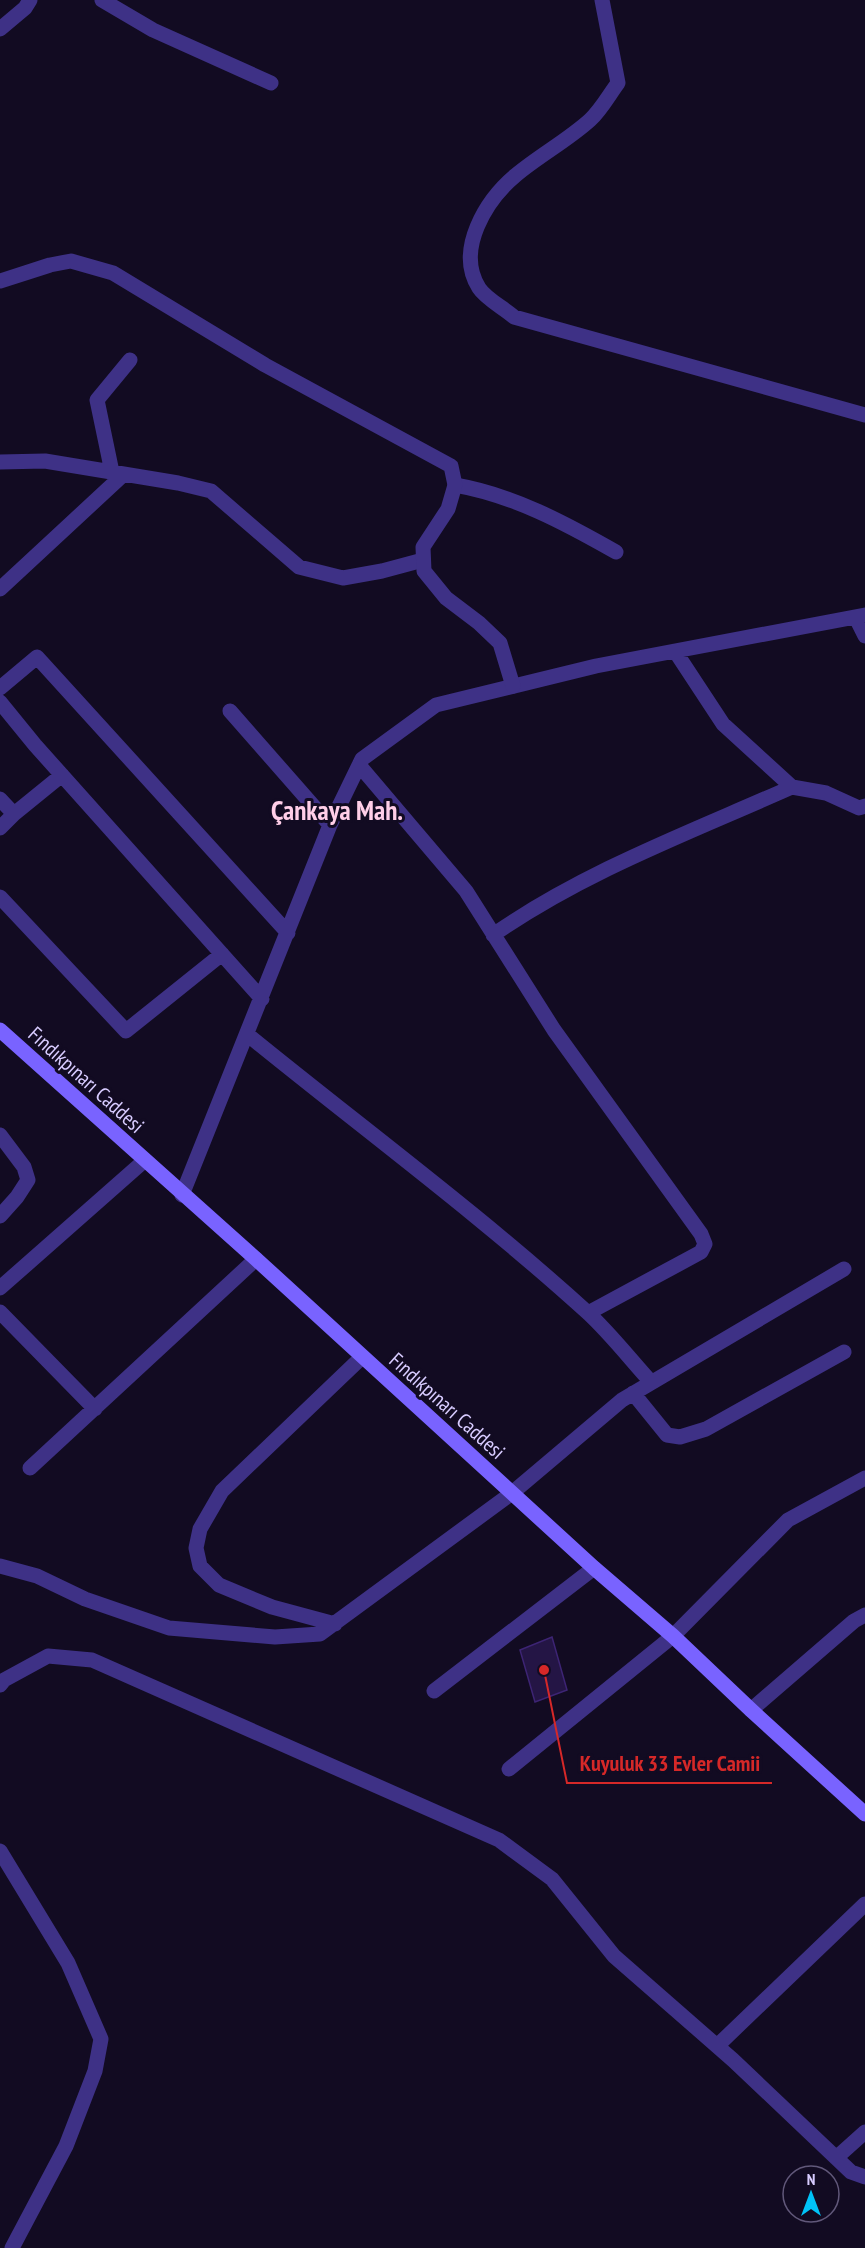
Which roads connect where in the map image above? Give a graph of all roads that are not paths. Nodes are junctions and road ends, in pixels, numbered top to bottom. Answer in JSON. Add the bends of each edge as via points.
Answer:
{"nodes":[{"id":1,"x":30,"y":0,"type":"edge"},
{"id":2,"x":102,"y":0,"type":"edge"},
{"id":3,"x":602,"y":0,"type":"edge"},
{"id":4,"x":0,"y":29,"type":"edge"},
{"id":5,"x":271,"y":83,"type":"dead end"},
{"id":6,"x":0,"y":281,"type":"edge"},
{"id":7,"x":130,"y":360,"type":"dead end"},
{"id":8,"x":865,"y":414,"type":"edge"},
{"id":9,"x":0,"y":462,"type":"edge"},
{"id":10,"x":118,"y":473,"type":"junction"},
{"id":11,"x":455,"y":485,"type":"junction"},
{"id":12,"x":616,"y":552,"type":"dead end"},
{"id":13,"x":423,"y":560,"type":"junction"},
{"id":14,"x":0,"y":590,"type":"edge"},
{"id":15,"x":860,"y":617,"type":"edge"},
{"id":16,"x":865,"y":636,"type":"edge"},
{"id":17,"x":675,"y":651,"type":"junction"},
{"id":18,"x":513,"y":686,"type":"junction"},
{"id":19,"x":0,"y":688,"type":"edge"},
{"id":20,"x":0,"y":702,"type":"edge"},
{"id":21,"x":230,"y":711,"type":"dead end"},
{"id":22,"x":359,"y":765,"type":"junction"},
{"id":23,"x":62,"y":775,"type":"junction"},
{"id":24,"x":792,"y":787,"type":"junction"},
{"id":25,"x":0,"y":799,"type":"edge"},
{"id":26,"x":865,"y":806,"type":"edge"},
{"id":27,"x":14,"y":814,"type":"junction"},
{"id":28,"x":330,"y":825,"type":"junction"},
{"id":29,"x":0,"y":828,"type":"edge"},
{"id":30,"x":0,"y":897,"type":"edge"},
{"id":31,"x":288,"y":933,"type":"junction"},
{"id":32,"x":493,"y":935,"type":"junction"},
{"id":33,"x":222,"y":954,"type":"junction"},
{"id":34,"x":262,"y":999,"type":"junction"},
{"id":35,"x":0,"y":1030,"type":"edge"},
{"id":36,"x":248,"y":1035,"type":"junction"},
{"id":37,"x":0,"y":1136,"type":"edge"},
{"id":38,"x":144,"y":1161,"type":"junction"},
{"id":39,"x":182,"y":1195,"type":"junction"},
{"id":40,"x":0,"y":1216,"type":"edge"},
{"id":41,"x":256,"y":1259,"type":"junction"},
{"id":42,"x":844,"y":1269,"type":"dead end"},
{"id":43,"x":0,"y":1288,"type":"edge"},
{"id":44,"x":0,"y":1312,"type":"edge"},
{"id":45,"x":588,"y":1313,"type":"junction"},
{"id":46,"x":844,"y":1352,"type":"dead end"},
{"id":47,"x":362,"y":1357,"type":"junction"},
{"id":48,"x":651,"y":1382,"type":"junction"},
{"id":49,"x":633,"y":1393,"type":"junction"},
{"id":50,"x":95,"y":1409,"type":"junction"},
{"id":51,"x":30,"y":1468,"type":"dead end"},
{"id":52,"x":865,"y":1478,"type":"edge"},
{"id":53,"x":512,"y":1493,"type":"junction"},
{"id":54,"x":0,"y":1566,"type":"edge"},
{"id":55,"x":594,"y":1568,"type":"junction"},
{"id":56,"x":865,"y":1615,"type":"edge"},
{"id":57,"x":335,"y":1624,"type":"junction"},
{"id":58,"x":673,"y":1636,"type":"junction"},
{"id":59,"x":1,"y":1680,"type":"edge"},
{"id":60,"x":434,"y":1691,"type":"dead end"},
{"id":61,"x":751,"y":1710,"type":"junction"},
{"id":62,"x":509,"y":1769,"type":"dead end"},
{"id":63,"x":865,"y":1814,"type":"edge"},
{"id":64,"x":0,"y":1851,"type":"edge"},
{"id":65,"x":865,"y":1904,"type":"edge"},
{"id":66,"x":717,"y":2046,"type":"junction"},
{"id":67,"x":865,"y":2132,"type":"edge"},
{"id":68,"x":836,"y":2158,"type":"junction"},
{"id":69,"x":865,"y":2177,"type":"edge"},
{"id":70,"x":12,"y":2248,"type":"edge"}],
"edges":[{"from":1,"to":4,"type":"street"},
{"from":2,"to":5,"type":"street","via":[[153,30]]},
{"from":3,"to":8,"type":"street","via":[[618,83],[591,119],[514,176],[489,205],[474,235],[469,258],[480,290],[514,317]]},
{"from":6,"to":11,"type":"street","via":[[71,261],[113,273],[265,365],[451,466]]},
{"from":7,"to":10,"type":"street","via":[[98,400]]},
{"from":9,"to":10,"type":"street","via":[[45,462]]},
{"from":10,"to":13,"type":"street","via":[[211,491],[299,567],[343,578]]},
{"from":10,"to":14,"type":"street"},
{"from":11,"to":12,"type":"street","via":[[486,491],[561,521]]},
{"from":11,"to":13,"type":"street","via":[[448,509],[423,547]]},
{"from":13,"to":18,"type":"street","via":[[424,571],[447,598],[500,643]]},
{"from":15,"to":16,"type":"street"},
{"from":15,"to":17,"type":"street"},
{"from":17,"to":18,"type":"street"},
{"from":17,"to":24,"type":"street","via":[[723,724]]},
{"from":18,"to":22,"type":"street","via":[[436,705]]},
{"from":19,"to":31,"type":"street","via":[[38,657]]},
{"from":20,"to":23,"type":"street"},
{"from":21,"to":28,"type":"street"},
{"from":22,"to":28,"type":"street"},
{"from":22,"to":32,"type":"street","via":[[466,891]]},
{"from":23,"to":27,"type":"street"},
{"from":23,"to":33,"type":"street"},
{"from":24,"to":26,"type":"street","via":[[826,793],[859,808]]},
{"from":24,"to":32,"type":"street","via":[[586,878]]},
{"from":25,"to":27,"type":"street"},
{"from":27,"to":29,"type":"street"},
{"from":28,"to":31,"type":"street"},
{"from":30,"to":33,"type":"street","via":[[126,1031]]},
{"from":31,"to":34,"type":"street"},
{"from":32,"to":45,"type":"street","via":[[554,1030],[705,1244],[701,1252]]},
{"from":33,"to":34,"type":"street"},
{"from":34,"to":36,"type":"street"},
{"from":35,"to":38,"type":"main road","name":"Fındıkpınarı Caddesi"},
{"from":36,"to":39,"type":"street"},
{"from":36,"to":45,"type":"street","via":[[448,1194]]},
{"from":37,"to":40,"type":"street","via":[[24,1167],[28,1180]]},
{"from":38,"to":39,"type":"main road","name":"Fındıkpınarı Caddesi"},
{"from":38,"to":43,"type":"street"},
{"from":39,"to":41,"type":"main road","name":"Fındıkpınarı Caddesi"},
{"from":41,"to":47,"type":"main road","name":"Fındıkpınarı Caddesi"},
{"from":41,"to":50,"type":"street"},
{"from":42,"to":48,"type":"street"},
{"from":44,"to":50,"type":"street"},
{"from":45,"to":48,"type":"street"},
{"from":46,"to":49,"type":"street","via":[[706,1429],[680,1437],[667,1436]]},
{"from":47,"to":53,"type":"main road","name":"Fındıkpınarı Caddesi"},
{"from":47,"to":57,"type":"street","via":[[222,1491],[200,1529],[196,1548],[200,1566],[219,1585],[272,1607]]},
{"from":48,"to":49,"type":"street"},
{"from":49,"to":53,"type":"street"},
{"from":50,"to":51,"type":"street"},
{"from":52,"to":58,"type":"street","via":[[788,1520]]},
{"from":53,"to":55,"type":"main road","name":"Fındıkpınarı Caddesi"},
{"from":53,"to":57,"type":"street"},
{"from":54,"to":57,"type":"street","via":[[37,1576],[85,1599],[169,1629],[275,1637],[320,1634]]},
{"from":55,"to":58,"type":"main road","name":"Fındıkpınarı Caddesi"},
{"from":55,"to":60,"type":"street"},
{"from":56,"to":61,"type":"street"},
{"from":58,"to":61,"type":"main road","name":"Fındıkpınarı Caddesi"},
{"from":58,"to":62,"type":"street"},
{"from":59,"to":66,"type":"street","via":[[48,1656],[92,1660],[499,1840],[552,1880],[614,1956]]},
{"from":61,"to":63,"type":"main road","name":"Fındıkpınarı Caddesi"},
{"from":64,"to":70,"type":"street","via":[[68,1963],[101,2039],[95,2071],[66,2146]]},
{"from":65,"to":66,"type":"street"},
{"from":66,"to":68,"type":"street"},
{"from":67,"to":68,"type":"street"},
{"from":68,"to":69,"type":"street","via":[[851,2172]]}]}
